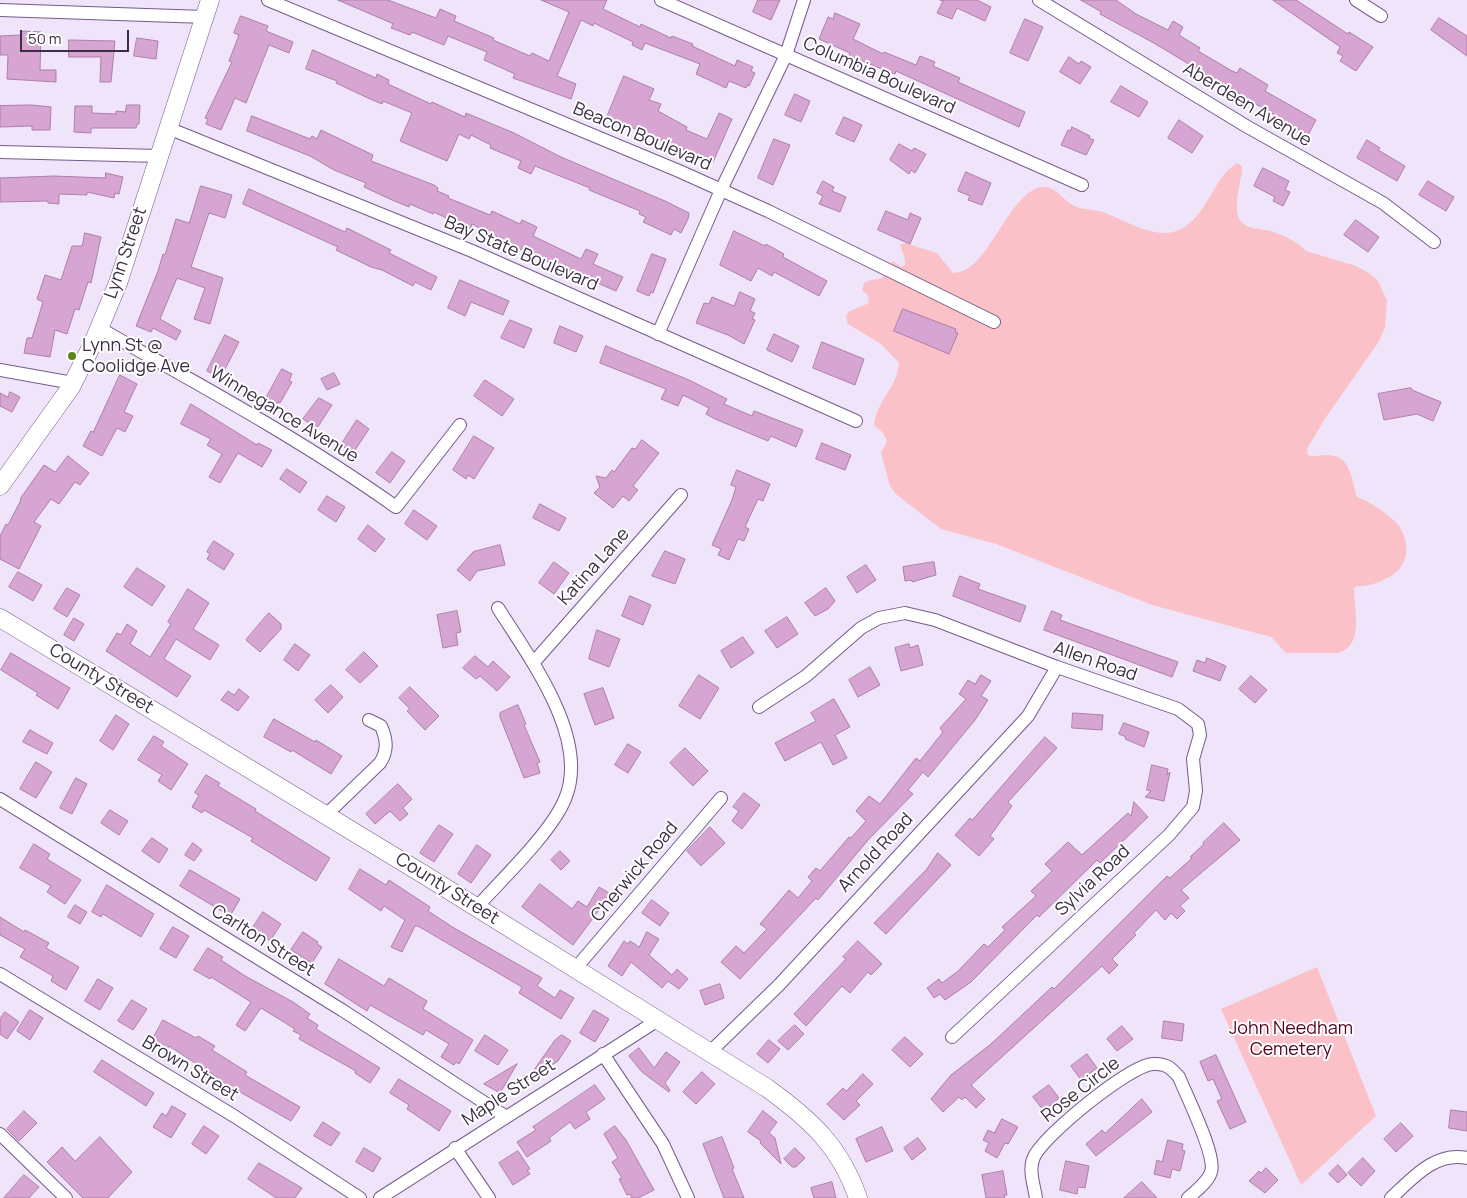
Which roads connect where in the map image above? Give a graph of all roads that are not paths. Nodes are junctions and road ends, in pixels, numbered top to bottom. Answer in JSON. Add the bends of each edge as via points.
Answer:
{"nodes":[{"id":1,"x":210,"y":0,"type":"edge"},
{"id":2,"x":268,"y":0,"type":"edge"},
{"id":3,"x":661,"y":0,"type":"edge"},
{"id":4,"x":804,"y":0,"type":"edge"},
{"id":5,"x":1039,"y":0,"type":"edge"},
{"id":6,"x":1356,"y":0,"type":"edge"},
{"id":7,"x":0,"y":10,"type":"edge"},
{"id":8,"x":1381,"y":16,"type":"dead end"},
{"id":9,"x":205,"y":17,"type":"junction"},
{"id":10,"x":786,"y":55,"type":"junction"},
{"id":11,"x":168,"y":128,"type":"junction"},
{"id":12,"x":0,"y":152,"type":"edge"},
{"id":13,"x":159,"y":156,"type":"junction"},
{"id":14,"x":1082,"y":185,"type":"dead end"},
{"id":15,"x":721,"y":190,"type":"junction"},
{"id":16,"x":1434,"y":242,"type":"dead end"},
{"id":17,"x":994,"y":322,"type":"dead end"},
{"id":18,"x":99,"y":328,"type":"junction"},
{"id":19,"x":658,"y":334,"type":"junction"},
{"id":20,"x":0,"y":370,"type":"edge"},
{"id":21,"x":73,"y":383,"type":"junction"},
{"id":22,"x":856,"y":421,"type":"dead end"},
{"id":23,"x":460,"y":425,"type":"dead end"},
{"id":24,"x":0,"y":486,"type":"edge"},
{"id":25,"x":681,"y":495,"type":"dead end"},
{"id":26,"x":498,"y":608,"type":"dead end"},
{"id":27,"x":0,"y":618,"type":"edge"},
{"id":28,"x":534,"y":662,"type":"junction"},
{"id":29,"x":1057,"y":667,"type":"junction"},
{"id":30,"x":759,"y":707,"type":"dead end"},
{"id":31,"x":369,"y":720,"type":"dead end"},
{"id":32,"x":1197,"y":723,"type":"joint"},
{"id":33,"x":721,"y":798,"type":"dead end"},
{"id":34,"x":0,"y":799,"type":"edge"},
{"id":35,"x":326,"y":815,"type":"junction"},
{"id":36,"x":477,"y":908,"type":"junction"},
{"id":37,"x":575,"y":969,"type":"junction"},
{"id":38,"x":0,"y":974,"type":"edge"},
{"id":39,"x":658,"y":1020,"type":"junction"},
{"id":40,"x":952,"y":1037,"type":"dead end"},
{"id":41,"x":710,"y":1052,"type":"junction"},
{"id":42,"x":603,"y":1054,"type":"junction"},
{"id":43,"x":505,"y":1116,"type":"junction"},
{"id":44,"x":0,"y":1134,"type":"edge"},
{"id":45,"x":455,"y":1148,"type":"junction"},
{"id":46,"x":1467,"y":1158,"type":"edge"},
{"id":47,"x":66,"y":1198,"type":"edge"},
{"id":48,"x":360,"y":1198,"type":"edge"},
{"id":49,"x":380,"y":1198,"type":"edge"},
{"id":50,"x":489,"y":1198,"type":"edge"},
{"id":51,"x":688,"y":1198,"type":"edge"},
{"id":52,"x":858,"y":1198,"type":"edge"},
{"id":53,"x":1036,"y":1198,"type":"edge"},
{"id":54,"x":1188,"y":1198,"type":"edge"},
{"id":55,"x":1391,"y":1198,"type":"edge"}],
"edges":[{"from":1,"to":9,"type":"main road","name":"Lynn Street"},
{"from":2,"to":15,"type":"street","name":"Beacon Boulevard"},
{"from":3,"to":10,"type":"street","name":"Columbia Boulevard"},
{"from":4,"to":10,"type":"street"},
{"from":5,"to":16,"type":"street","name":"Aberdeen Avenue","via":[[1246,126],[1383,203]]},
{"from":6,"to":8,"type":"street"},
{"from":7,"to":9,"type":"street"},
{"from":9,"to":11,"type":"main road","name":"Lynn Street"},
{"from":10,"to":14,"type":"street","name":"Columbia Boulevard"},
{"from":10,"to":15,"type":"street"},
{"from":11,"to":13,"type":"main road","name":"Lynn Street"},
{"from":11,"to":19,"type":"street","name":"Bay State Boulevard","via":[[472,251]]},
{"from":12,"to":13,"type":"street"},
{"from":13,"to":18,"type":"main road","name":"Lynn Street","via":[[118,283]]},
{"from":15,"to":17,"type":"street","name":"Beacon Boulevard"},
{"from":15,"to":19,"type":"street"},
{"from":18,"to":21,"type":"main road","name":"Lynn Street"},
{"from":18,"to":23,"type":"street","name":"Winnegance Avenue","via":[[264,421],[337,465],[396,507]]},
{"from":19,"to":22,"type":"street","name":"Bay State Boulevard"},
{"from":20,"to":21,"type":"street"},
{"from":21,"to":24,"type":"main road","name":"Lynn Street"},
{"from":25,"to":28,"type":"street","name":"Katina Lane"},
{"from":26,"to":28,"type":"street"},
{"from":27,"to":35,"type":"main road","name":"County Street"},
{"from":28,"to":36,"type":"street","via":[[552,696],[565,733],[570,766],[566,798],[545,830]]},
{"from":29,"to":30,"type":"street","name":"Allen Road","via":[[919,615],[905,613],[879,618],[861,628],[806,676]]},
{"from":29,"to":32,"type":"street","name":"Allen Road","via":[[1178,709]]},
{"from":29,"to":41,"type":"street","name":"Arnold Road","via":[[1028,716],[778,985]]},
{"from":31,"to":35,"type":"street","via":[[381,726],[386,754]]},
{"from":32,"to":40,"type":"street","name":"Sylvia Road","via":[[1200,735],[1193,759],[1196,791],[1193,807],[1169,835]]},
{"from":33,"to":37,"type":"street","name":"Cherwick Road"},
{"from":34,"to":43,"type":"street","name":"Carlton Street","via":[[342,1010]]},
{"from":35,"to":36,"type":"main road","name":"County Street"},
{"from":36,"to":37,"type":"main road","name":"County Street"},
{"from":37,"to":39,"type":"main road","name":"County Street"},
{"from":38,"to":48,"type":"street","name":"Brown Street","via":[[234,1116]]},
{"from":39,"to":41,"type":"main road","name":"County Street"},
{"from":39,"to":42,"type":"street","name":"Maple Street"},
{"from":41,"to":52,"type":"main road","name":"County Street","via":[[772,1092],[818,1129],[842,1159]]},
{"from":42,"to":43,"type":"street","name":"Maple Street"},
{"from":42,"to":51,"type":"street","via":[[663,1144]]},
{"from":43,"to":45,"type":"street","name":"Maple Street"},
{"from":44,"to":47,"type":"street"},
{"from":45,"to":49,"type":"street","name":"Maple Street"},
{"from":45,"to":50,"type":"street"},
{"from":46,"to":55,"type":"street","via":[[1456,1156],[1435,1162]]},
{"from":53,"to":54,"type":"street","name":"Rose Circle","via":[[1031,1166],[1038,1149],[1118,1079],[1152,1064],[1163,1064],[1178,1077],[1210,1152],[1212,1171]]}]}
